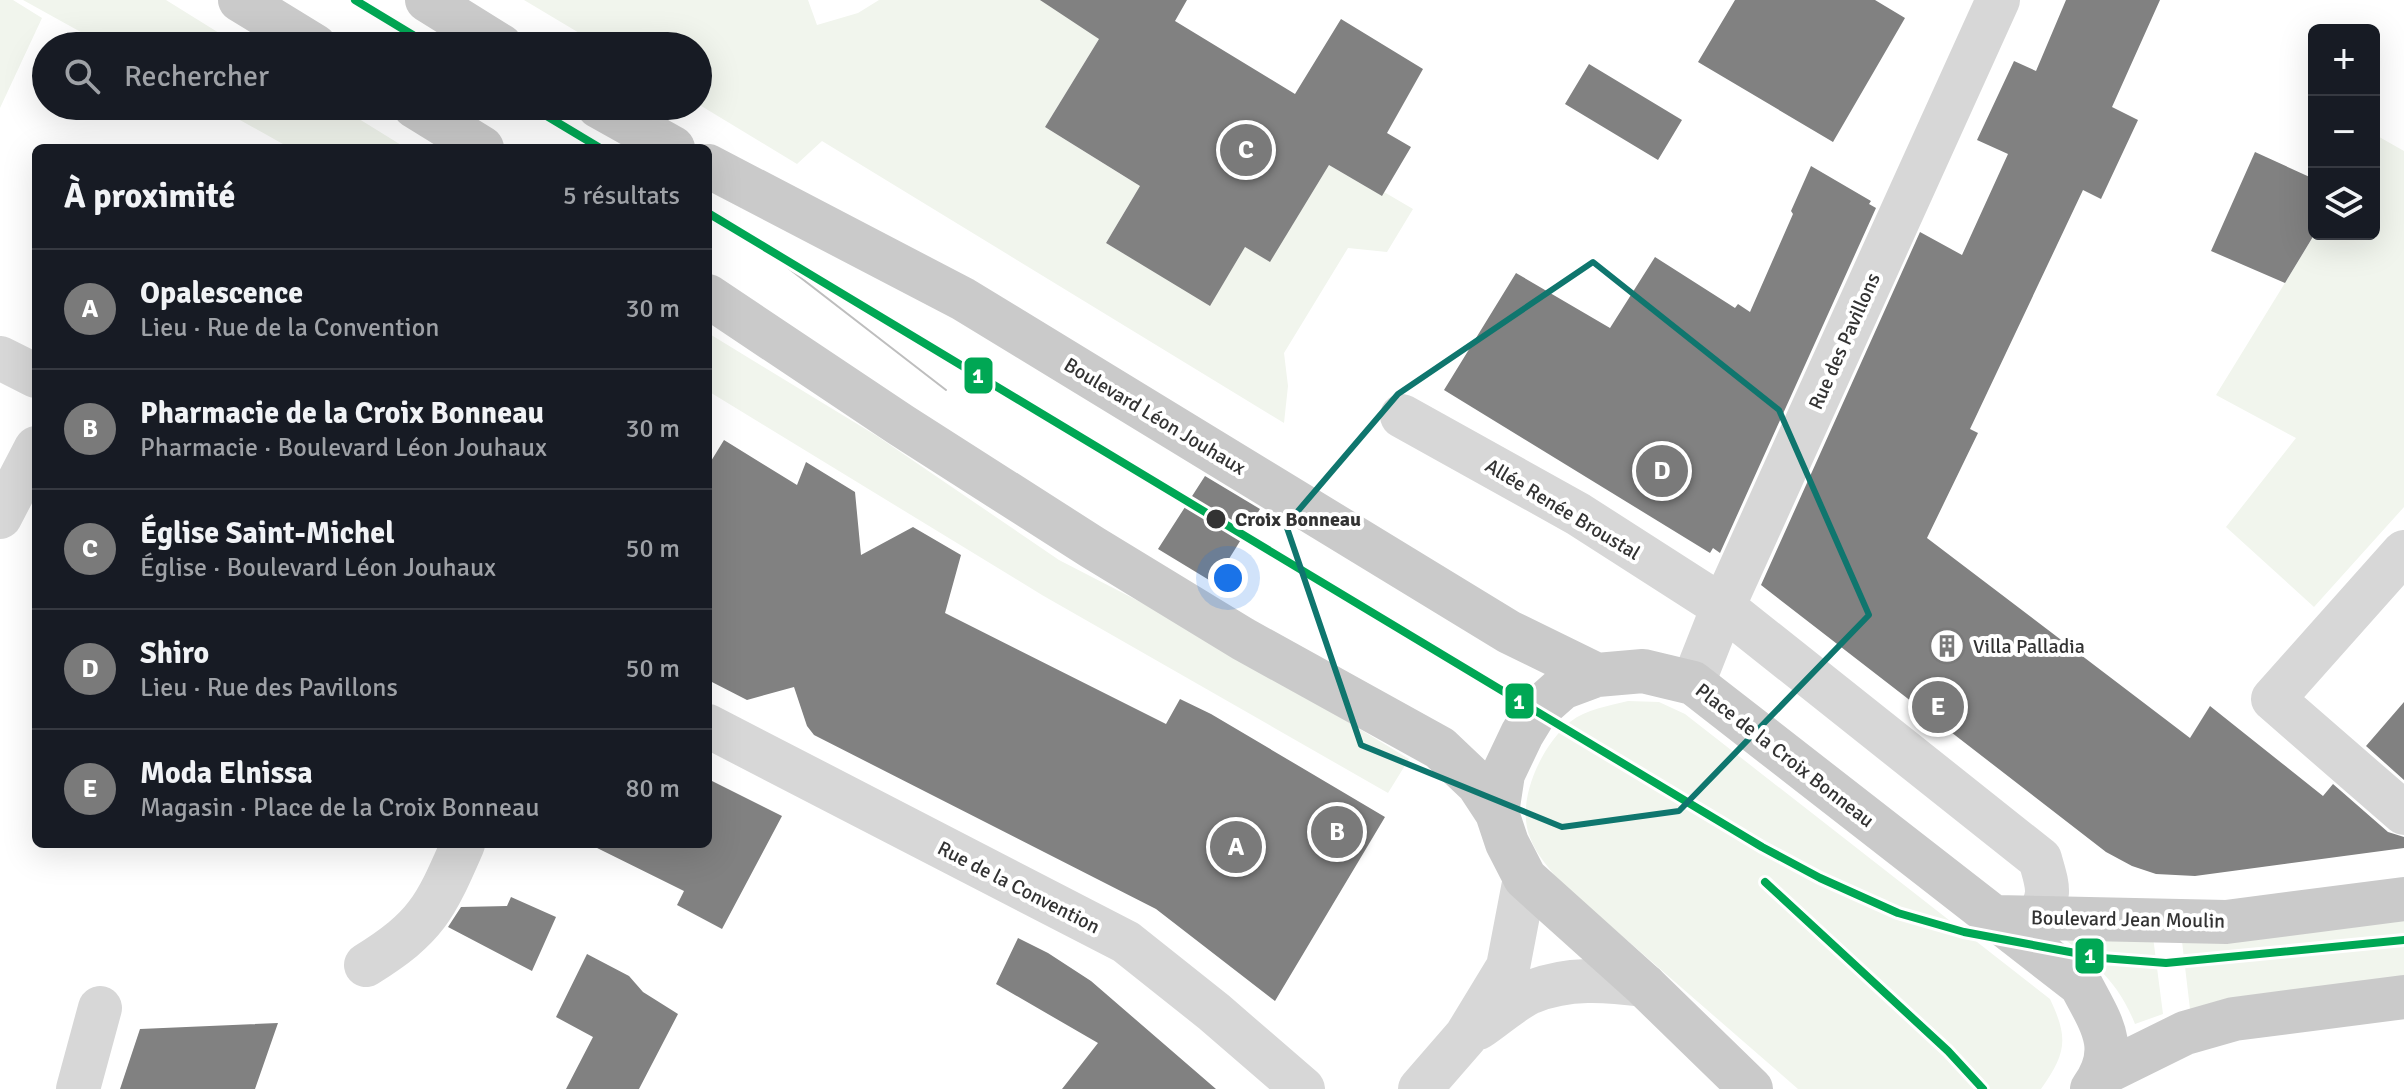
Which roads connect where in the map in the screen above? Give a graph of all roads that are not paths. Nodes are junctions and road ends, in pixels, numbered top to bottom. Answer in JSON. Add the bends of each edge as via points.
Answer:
{"nodes":[{"id":1,"x":240,"y":0,"type":"edge"},
{"id":2,"x":427,"y":0,"type":"edge"},
{"id":3,"x":1998,"y":0,"type":"edge"},
{"id":4,"x":292,"y":32,"type":"edge"},
{"id":5,"x":478,"y":32,"type":"edge"},
{"id":6,"x":437,"y":120,"type":"edge"},
{"id":7,"x":623,"y":120,"type":"edge"},
{"id":8,"x":476,"y":144,"type":"edge"},
{"id":9,"x":666,"y":144,"type":"edge"},
{"id":10,"x":712,"y":168,"type":"edge"},
{"id":11,"x":712,"y":299,"type":"edge"},
{"id":12,"x":0,"y":358,"type":"edge"},
{"id":13,"x":32,"y":374,"type":"edge"},
{"id":14,"x":1402,"y":416,"type":"dead end"},
{"id":15,"x":32,"y":456,"type":"edge"},
{"id":16,"x":0,"y":517,"type":"edge"},
{"id":17,"x":2404,"y":552,"type":"edge"},
{"id":18,"x":1723,"y":607,"type":"junction"},
{"id":19,"x":1597,"y":675,"type":"junction"},
{"id":20,"x":1693,"y":683,"type":"junction"},
{"id":21,"x":712,"y":728,"type":"edge"},
{"id":22,"x":1497,"y":813,"type":"junction"},
{"id":23,"x":2404,"y":813,"type":"edge"},
{"id":24,"x":461,"y":848,"type":"edge"},
{"id":25,"x":1525,"y":878,"type":"junction"},
{"id":26,"x":2404,"y":899,"type":"edge"},
{"id":27,"x":2015,"y":917,"type":"junction"},
{"id":28,"x":366,"y":965,"type":"dead end"},
{"id":29,"x":1644,"y":985,"type":"junction"},
{"id":30,"x":2404,"y":997,"type":"edge"},
{"id":31,"x":100,"y":1008,"type":"dead end"},
{"id":32,"x":1466,"y":1036,"type":"junction"},
{"id":33,"x":2098,"y":1081,"type":"edge"},
{"id":34,"x":78,"y":1089,"type":"edge"},
{"id":35,"x":1303,"y":1089,"type":"edge"},
{"id":36,"x":1420,"y":1089,"type":"edge"},
{"id":37,"x":1751,"y":1089,"type":"edge"}],
"edges":[{"from":1,"to":4,"type":"main road"},
{"from":2,"to":5,"type":"main road"},
{"from":3,"to":18,"type":"street","name":"Rue des Pavillons"},
{"from":6,"to":8,"type":"main road"},
{"from":7,"to":9,"type":"main road"},
{"from":10,"to":19,"type":"main road","name":"Boulevard Léon Jouhaux","via":[[963,299],[1509,632]]},
{"from":11,"to":22,"type":"main road","via":[[1092,547],[1243,639],[1440,748],[1478,784]]},
{"from":12,"to":13,"type":"street"},
{"from":14,"to":18,"type":"street","name":"Allée Renée Broustal","via":[[1578,514]]},
{"from":15,"to":16,"type":"street"},
{"from":17,"to":23,"type":"street","via":[[2273,699]]},
{"from":18,"to":20,"type":"street","name":"Rue des Pavillons"},
{"from":18,"to":27,"type":"street","name":"Allée Renée Broustal","via":[[2040,859],[2047,903]]},
{"from":19,"to":20,"type":"main road","name":"Place de la Croix Bonneau","via":[[1643,671]]},
{"from":19,"to":22,"type":"main road","name":"Place de la Croix Bonneau","via":[[1562,688],[1536,711],[1503,774]]},
{"from":20,"to":27,"type":"main road","name":"Place de la Croix Bonneau"},
{"from":21,"to":35,"type":"street","name":"Rue de la Convention","via":[[1126,942]]},
{"from":22,"to":25,"type":"main road","name":"Place de la Croix Bonneau"},
{"from":24,"to":28,"type":"street","via":[[441,894],[419,926]]},
{"from":25,"to":29,"type":"main road","name":"Place de la Croix Bonneau"},
{"from":25,"to":32,"type":"street","via":[[1508,967]]},
{"from":26,"to":27,"type":"main road","name":"Boulevard Jean Moulin","via":[[2226,922]]},
{"from":27,"to":33,"type":"main road","name":"Place de la Croix Bonneau","via":[[2081,985],[2107,1034]]},
{"from":29,"to":32,"type":"street","via":[[1603,980],[1530,993]]},
{"from":29,"to":37,"type":"main road","name":"Place de la Croix Bonneau"},
{"from":30,"to":33,"type":"main road","via":[[2234,1019],[2175,1037]]},
{"from":31,"to":34,"type":"street"},
{"from":32,"to":36,"type":"street"}]}
